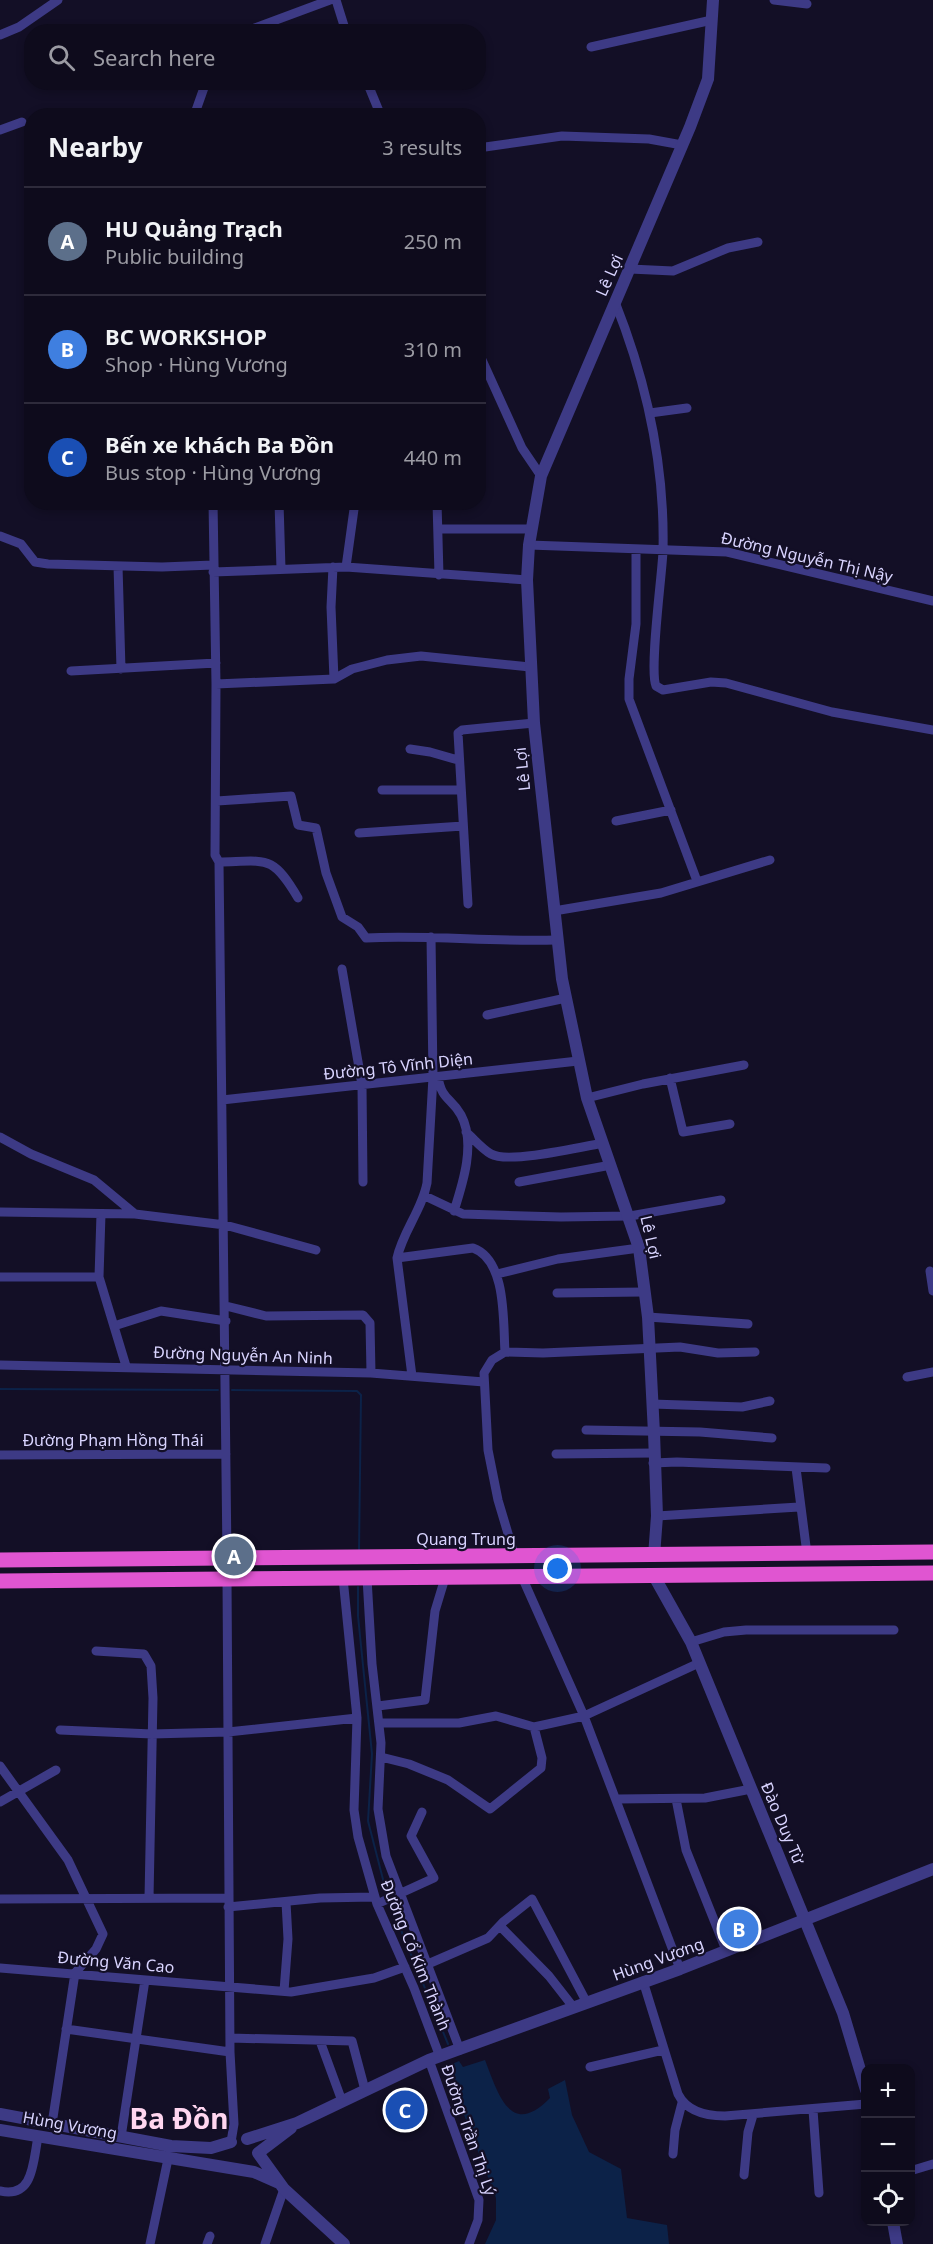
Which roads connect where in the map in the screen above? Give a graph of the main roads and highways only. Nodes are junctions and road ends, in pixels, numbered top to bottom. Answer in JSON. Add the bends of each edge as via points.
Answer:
{"nodes":[{"id":1,"x":925,"y":1552,"type":"edge"},
{"id":2,"x":654,"y":1556,"type":"junction"},
{"id":3,"x":334,"y":1557,"type":"junction"},
{"id":4,"x":387,"y":1557,"type":"junction"},
{"id":5,"x":446,"y":1557,"type":"junction"},
{"id":6,"x":227,"y":1559,"type":"junction"},
{"id":7,"x":0,"y":1560,"type":"edge"},
{"id":8,"x":925,"y":1573,"type":"edge"},
{"id":9,"x":654,"y":1576,"type":"junction"},
{"id":10,"x":338,"y":1578,"type":"junction"},
{"id":11,"x":387,"y":1578,"type":"junction"},
{"id":12,"x":445,"y":1578,"type":"junction"},
{"id":13,"x":227,"y":1580,"type":"junction"},
{"id":14,"x":0,"y":1581,"type":"edge"}],
"edges":[{"from":1,"to":2,"type":"highway","name":"Quang Trung"},
{"from":1,"to":8,"type":"highway"},
{"from":2,"to":5,"type":"highway","name":"Quang Trung"},
{"from":2,"to":9,"type":"highway"},
{"from":3,"to":4,"type":"highway","name":"Quang Trung"},
{"from":3,"to":6,"type":"highway","name":"Quang Trung"},
{"from":3,"to":10,"type":"highway"},
{"from":4,"to":5,"type":"highway","name":"Quang Trung"},
{"from":4,"to":11,"type":"highway"},
{"from":5,"to":12,"type":"highway"},
{"from":6,"to":7,"type":"highway","name":"Quang Trung"},
{"from":6,"to":13,"type":"highway"},
{"from":8,"to":9,"type":"highway"},
{"from":9,"to":12,"type":"highway"},
{"from":10,"to":11,"type":"highway"},
{"from":10,"to":13,"type":"highway"},
{"from":11,"to":12,"type":"highway"},
{"from":13,"to":14,"type":"highway"}]}
